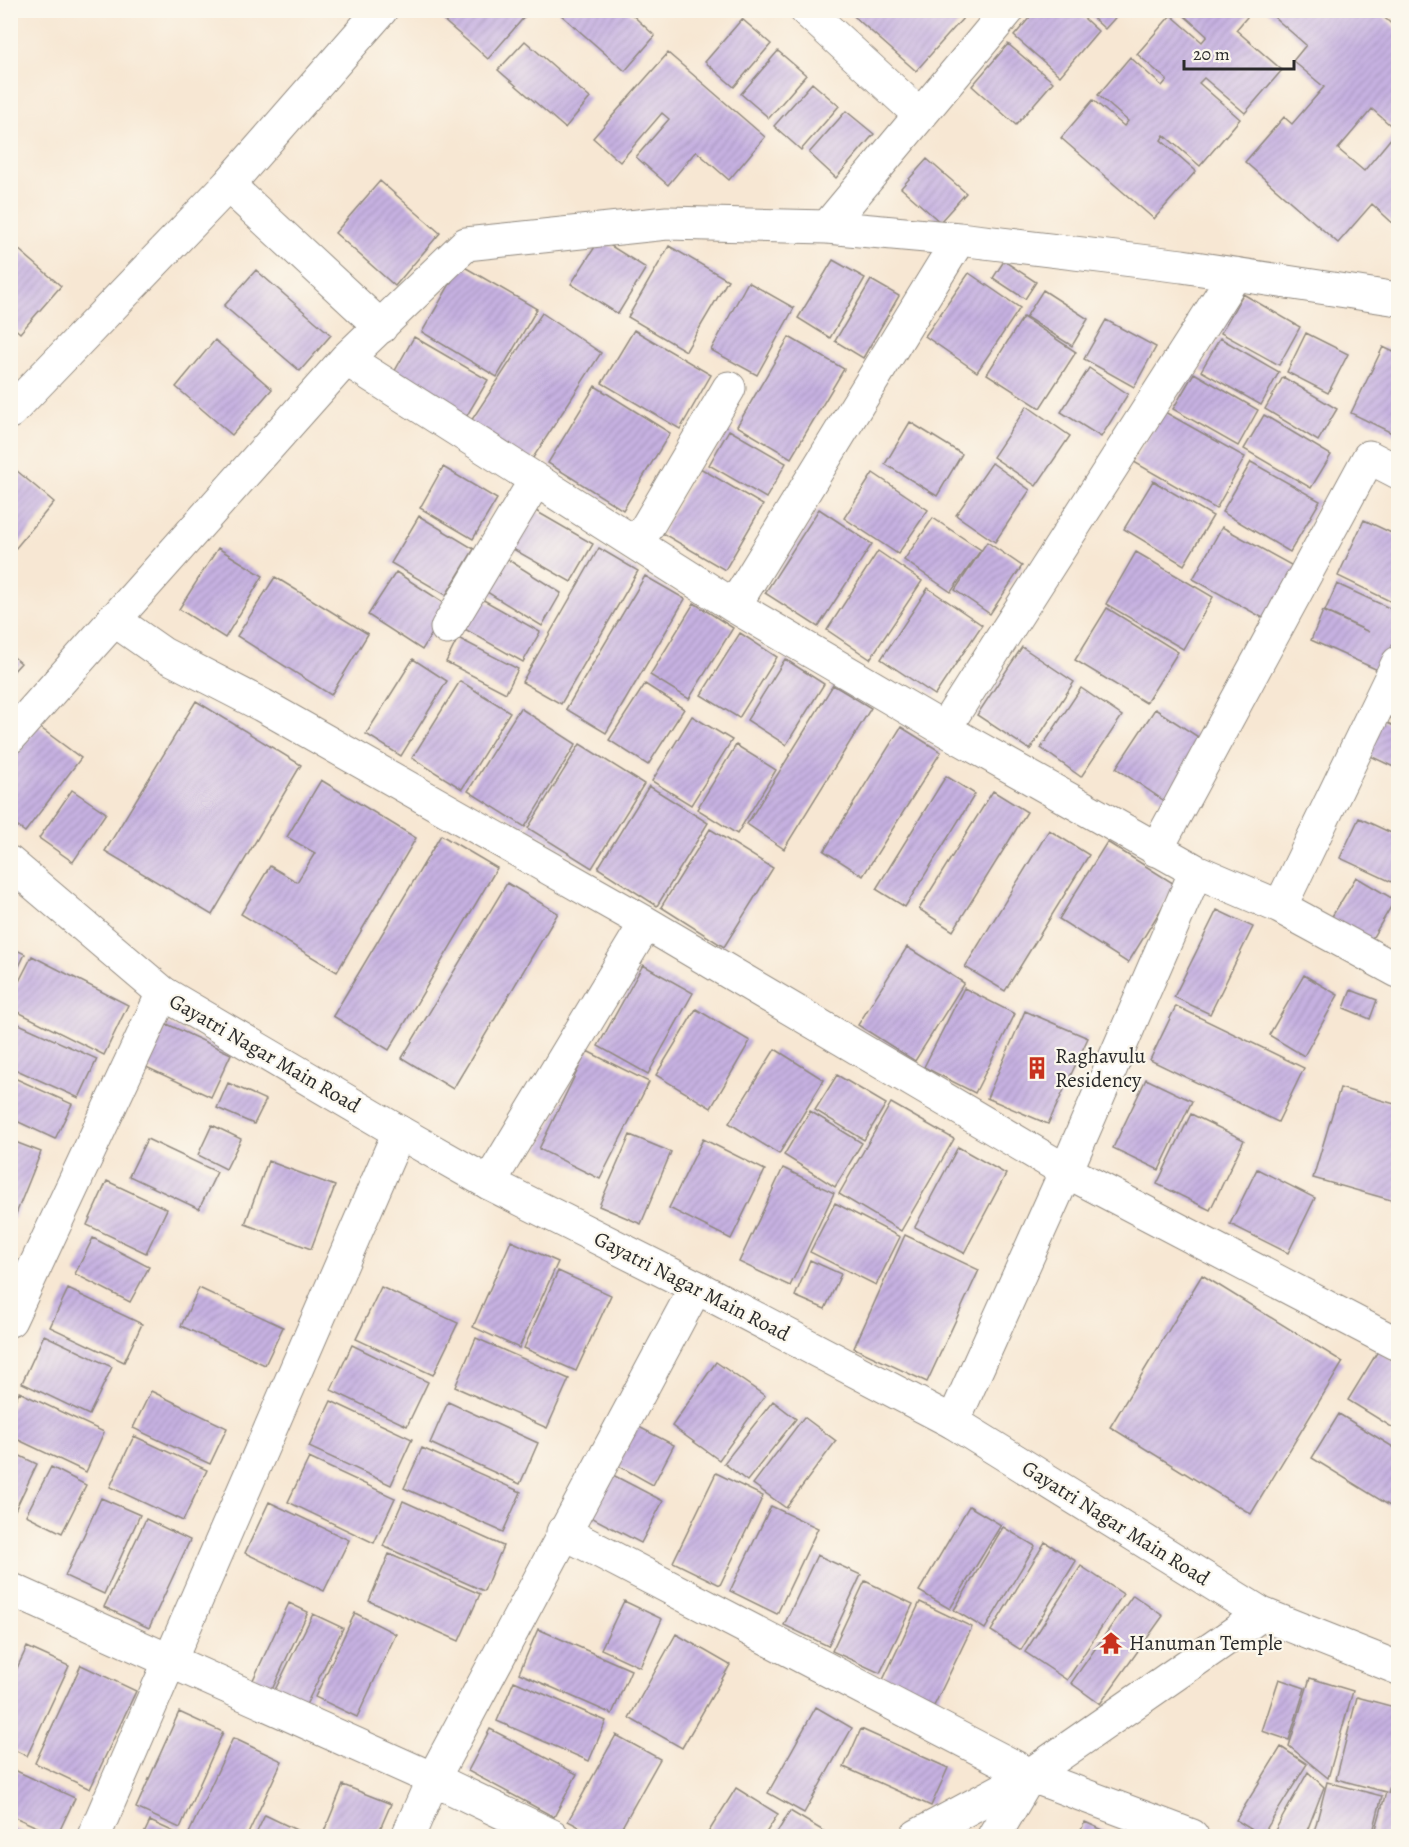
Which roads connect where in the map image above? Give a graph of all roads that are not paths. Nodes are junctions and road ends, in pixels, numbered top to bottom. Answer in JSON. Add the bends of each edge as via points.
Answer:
{"nodes":[{"id":1,"x":381,"y":10,"type":"edge"},
{"id":2,"x":806,"y":10,"type":"edge"},
{"id":3,"x":1008,"y":10,"type":"edge"},
{"id":4,"x":920,"y":115,"type":"junction"},
{"id":5,"x":228,"y":185,"type":"junction"},
{"id":6,"x":827,"y":227,"type":"junction"},
{"id":7,"x":959,"y":239,"type":"junction"},
{"id":8,"x":1235,"y":274,"type":"junction"},
{"id":9,"x":1398,"y":299,"type":"edge"},
{"id":10,"x":381,"y":327,"type":"junction"},
{"id":11,"x":346,"y":359,"type":"junction"},
{"id":12,"x":729,"y":387,"type":"dead end"},
{"id":13,"x":10,"y":412,"type":"edge"},
{"id":14,"x":1398,"y":472,"type":"edge"},
{"id":15,"x":535,"y":481,"type":"junction"},
{"id":16,"x":637,"y":543,"type":"junction"},
{"id":17,"x":734,"y":606,"type":"junction"},
{"id":18,"x":112,"y":620,"type":"junction"},
{"id":19,"x":447,"y":628,"type":"dead end"},
{"id":20,"x":1398,"y":663,"type":"edge"},
{"id":21,"x":944,"y":729,"type":"junction"},
{"id":22,"x":10,"y":737,"type":"edge"},
{"id":23,"x":1156,"y":850,"type":"junction"},
{"id":24,"x":10,"y":863,"type":"edge"},
{"id":25,"x":1196,"y":871,"type":"junction"},
{"id":26,"x":1280,"y":907,"type":"junction"},
{"id":27,"x":646,"y":923,"type":"junction"},
{"id":28,"x":1395,"y":959,"type":"edge"},
{"id":29,"x":163,"y":993,"type":"junction"},
{"id":30,"x":399,"y":1132,"type":"junction"},
{"id":31,"x":1066,"y":1172,"type":"junction"},
{"id":32,"x":489,"y":1183,"type":"junction"},
{"id":33,"x":696,"y":1287,"type":"junction"},
{"id":34,"x":10,"y":1320,"type":"edge"},
{"id":35,"x":1395,"y":1342,"type":"dead end"},
{"id":36,"x":953,"y":1422,"type":"junction"},
{"id":37,"x":563,"y":1532,"type":"junction"},
{"id":38,"x":10,"y":1589,"type":"edge"},
{"id":39,"x":1262,"y":1614,"type":"junction"},
{"id":40,"x":170,"y":1662,"type":"junction"},
{"id":41,"x":1398,"y":1668,"type":"edge"},
{"id":42,"x":1030,"y":1775,"type":"junction"},
{"id":43,"x":433,"y":1779,"type":"junction"},
{"id":44,"x":94,"y":1836,"type":"edge"},
{"id":45,"x":408,"y":1836,"type":"edge"},
{"id":46,"x":552,"y":1836,"type":"edge"},
{"id":47,"x":917,"y":1836,"type":"edge"},
{"id":48,"x":994,"y":1836,"type":"edge"},
{"id":49,"x":1192,"y":1836,"type":"edge"}],
"edges":[{"from":1,"to":5,"type":"street"},
{"from":2,"to":4,"type":"street"},
{"from":3,"to":4,"type":"street"},
{"from":4,"to":6,"type":"street"},
{"from":5,"to":10,"type":"street"},
{"from":5,"to":13,"type":"street"},
{"from":6,"to":7,"type":"street"},
{"from":6,"to":10,"type":"street","via":[[667,223],[466,244]]},
{"from":7,"to":8,"type":"street"},
{"from":7,"to":17,"type":"street"},
{"from":8,"to":9,"type":"street"},
{"from":8,"to":21,"type":"street"},
{"from":10,"to":11,"type":"street"},
{"from":11,"to":15,"type":"street"},
{"from":11,"to":18,"type":"street"},
{"from":12,"to":16,"type":"street"},
{"from":14,"to":23,"type":"street","via":[[1369,457]]},
{"from":15,"to":16,"type":"street"},
{"from":15,"to":19,"type":"street"},
{"from":16,"to":17,"type":"street"},
{"from":17,"to":21,"type":"street"},
{"from":18,"to":22,"type":"street"},
{"from":18,"to":27,"type":"street","via":[[164,654],[262,705]]},
{"from":20,"to":26,"type":"street"},
{"from":21,"to":23,"type":"street"},
{"from":23,"to":25,"type":"street"},
{"from":24,"to":29,"type":"street","name":"Gayatri Nagar Main Road"},
{"from":25,"to":26,"type":"street"},
{"from":25,"to":31,"type":"street"},
{"from":26,"to":28,"type":"street"},
{"from":27,"to":31,"type":"street"},
{"from":27,"to":32,"type":"street"},
{"from":29,"to":30,"type":"street","name":"Gayatri Nagar Main Road"},
{"from":29,"to":34,"type":"street"},
{"from":30,"to":32,"type":"street","name":"Gayatri Nagar Main Road"},
{"from":30,"to":40,"type":"street"},
{"from":31,"to":35,"type":"street"},
{"from":31,"to":36,"type":"street"},
{"from":32,"to":33,"type":"street","name":"Gayatri Nagar Main Road"},
{"from":33,"to":36,"type":"street","name":"Gayatri Nagar Main Road"},
{"from":33,"to":37,"type":"street"},
{"from":36,"to":39,"type":"street","name":"Gayatri Nagar Main Road"},
{"from":37,"to":42,"type":"street"},
{"from":37,"to":43,"type":"street"},
{"from":38,"to":40,"type":"street"},
{"from":39,"to":41,"type":"street","name":"Gayatri Nagar Main Road"},
{"from":39,"to":42,"type":"street"},
{"from":40,"to":43,"type":"street"},
{"from":40,"to":44,"type":"street"},
{"from":42,"to":47,"type":"street"},
{"from":42,"to":48,"type":"street"},
{"from":42,"to":49,"type":"street"},
{"from":43,"to":45,"type":"street"},
{"from":43,"to":46,"type":"street"}]}
